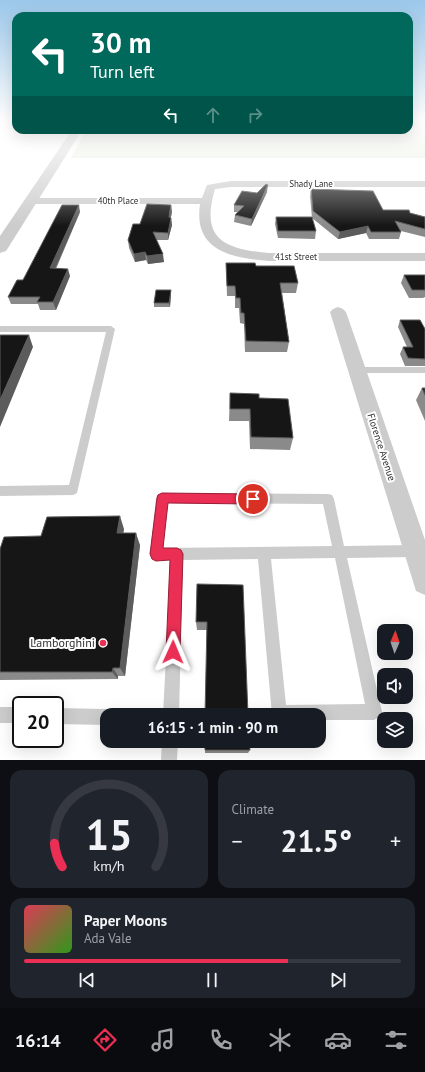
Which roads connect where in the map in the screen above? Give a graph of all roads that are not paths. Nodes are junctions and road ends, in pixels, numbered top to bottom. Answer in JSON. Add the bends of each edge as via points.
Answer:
{"nodes":[{"id":1,"x":61,"y":155,"type":"edge"},
{"id":2,"x":425,"y":184,"type":"edge"},
{"id":3,"x":31,"y":201,"type":"junction"},
{"id":4,"x":205,"y":201,"type":"junction"},
{"id":5,"x":0,"y":248,"type":"edge"},
{"id":6,"x":425,"y":257,"type":"edge"},
{"id":7,"x":338,"y":312,"type":"dead end"},
{"id":8,"x":0,"y":329,"type":"edge"},
{"id":9,"x":357,"y":370,"type":"junction"},
{"id":10,"x":425,"y":370,"type":"edge"},
{"id":11,"x":0,"y":491,"type":"edge"},
{"id":12,"x":416,"y":551,"type":"junction"},
{"id":13,"x":340,"y":552,"type":"junction"},
{"id":14,"x":264,"y":553,"type":"junction"},
{"id":15,"x":177,"y":554,"type":"junction"},
{"id":16,"x":425,"y":582,"type":"edge"},
{"id":17,"x":171,"y":708,"type":"edge"},
{"id":18,"x":0,"y":715,"type":"edge"},
{"id":19,"x":12,"y":715,"type":"edge"},
{"id":20,"x":64,"y":716,"type":"edge"},
{"id":21,"x":100,"y":717,"type":"edge"},
{"id":22,"x":170,"y":748,"type":"edge"},
{"id":23,"x":170,"y":760,"type":"edge"}],
"edges":[{"from":1,"to":3,"type":"street"},
{"from":2,"to":4,"type":"street","name":"Shady Lane","via":[[231,184],[212,187]]},
{"from":3,"to":4,"type":"street","name":"40th Place"},
{"from":3,"to":5,"type":"street"},
{"from":4,"to":6,"type":"street","name":"41st Street","via":[[205,228],[208,234],[223,247],[242,254],[270,257]]},
{"from":7,"to":9,"type":"street","name":"Florence Avenue"},
{"from":8,"to":11,"type":"lane","via":[[111,329],[73,490]]},
{"from":9,"to":10,"type":"lane"},
{"from":9,"to":12,"type":"street","name":"Florence Avenue"},
{"from":12,"to":13,"type":"lane"},
{"from":12,"to":16,"type":"street","name":"Florence Avenue"},
{"from":13,"to":14,"type":"lane"},
{"from":13,"to":14,"type":"lane","via":[[374,712],[279,713]]},
{"from":13,"to":15,"type":"lane","via":[[328,499],[162,498],[156,554]]},
{"from":14,"to":15,"type":"lane"},
{"from":15,"to":17,"type":"lane"},
{"from":18,"to":19,"type":"lane"},
{"from":20,"to":21,"type":"lane"},
{"from":22,"to":23,"type":"lane"}]}
